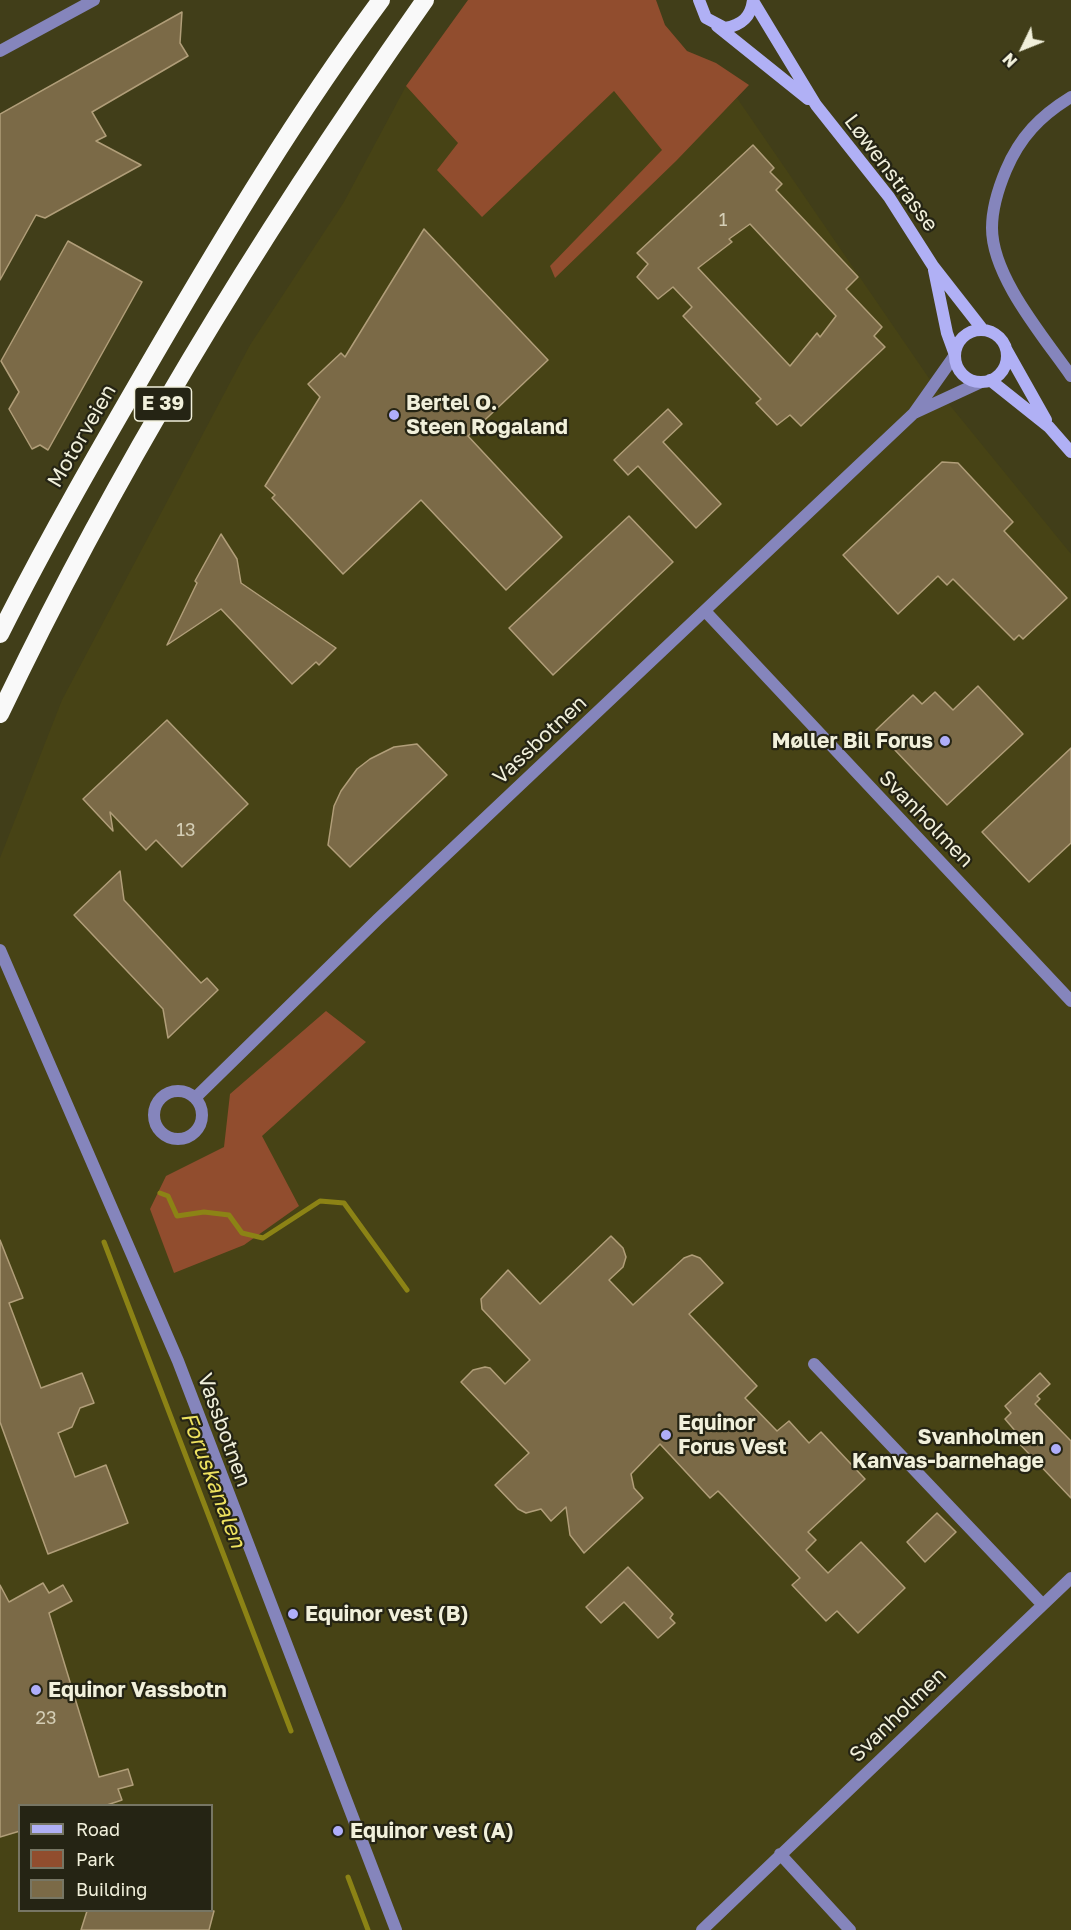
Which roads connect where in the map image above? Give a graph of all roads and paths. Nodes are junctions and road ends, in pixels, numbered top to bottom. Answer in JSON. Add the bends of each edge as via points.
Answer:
{"nodes":[{"id":1,"x":93,"y":0,"type":"edge"},
{"id":2,"x":381,"y":0,"type":"edge"},
{"id":3,"x":425,"y":0,"type":"edge"},
{"id":4,"x":753,"y":0,"type":"edge"},
{"id":5,"x":699,"y":2,"type":"edge"},
{"id":6,"x":717,"y":26,"type":"junction"},
{"id":7,"x":0,"y":51,"type":"edge"},
{"id":8,"x":1071,"y":97,"type":"edge"},
{"id":9,"x":816,"y":105,"type":"junction"},
{"id":10,"x":933,"y":266,"type":"junction"},
{"id":11,"x":983,"y":330,"type":"junction"},
{"id":12,"x":1006,"y":349,"type":"junction"},
{"id":13,"x":955,"y":355,"type":"junction"},
{"id":14,"x":1071,"y":376,"type":"edge"},
{"id":15,"x":985,"y":381,"type":"junction"},
{"id":16,"x":914,"y":413,"type":"junction"},
{"id":17,"x":1049,"y":427,"type":"junction"},
{"id":18,"x":1071,"y":452,"type":"edge"},
{"id":19,"x":705,"y":611,"type":"junction"},
{"id":20,"x":0,"y":634,"type":"edge"},
{"id":21,"x":0,"y":714,"type":"edge"},
{"id":22,"x":0,"y":950,"type":"edge"},
{"id":23,"x":1071,"y":1001,"type":"edge"},
{"id":24,"x":195,"y":1098,"type":"dead end"},
{"id":25,"x":814,"y":1364,"type":"dead end"},
{"id":26,"x":1071,"y":1578,"type":"edge"},
{"id":27,"x":1042,"y":1604,"type":"junction"},
{"id":28,"x":780,"y":1854,"type":"junction"},
{"id":29,"x":396,"y":1930,"type":"edge"},
{"id":30,"x":702,"y":1930,"type":"edge"},
{"id":31,"x":850,"y":1930,"type":"edge"}],
"edges":[{"from":1,"to":7,"type":"street"},
{"from":2,"to":20,"type":"highway","name":"Motorveien","number":"E 39","via":[[327,76],[209,262],[86,473]]},
{"from":3,"to":21,"type":"highway","number":"E 39","via":[[231,289],[95,528]]},
{"from":4,"to":6,"type":"main road","via":[[752,9],[741,23]]},
{"from":4,"to":9,"type":"main road","name":"Løwenstrasse"},
{"from":5,"to":6,"type":"main road","name":"Løwenstrasse","via":[[706,18]]},
{"from":6,"to":9,"type":"main road","name":"Løwenstrasse"},
{"from":8,"to":14,"type":"street","via":[[1034,123],[1014,151],[998,190],[992,230],[1011,286]]},
{"from":9,"to":10,"type":"main road","name":"Løwenstrasse","via":[[889,197]]},
{"from":10,"to":11,"type":"main road","name":"Løwenstrasse"},
{"from":10,"to":13,"type":"main road","name":"Løwenstrasse","via":[[946,333]]},
{"from":11,"to":12,"type":"main road","via":[[1001,339]]},
{"from":11,"to":13,"type":"main road","via":[[964,336]]},
{"from":12,"to":15,"type":"main road","via":[[1004,368]]},
{"from":12,"to":17,"type":"main road"},
{"from":13,"to":15,"type":"main road","via":[[960,371],[973,381]]},
{"from":13,"to":16,"type":"street","name":"Vassbotnen"},
{"from":15,"to":16,"type":"street","name":"Vassbotnen"},
{"from":15,"to":17,"type":"main road"},
{"from":16,"to":19,"type":"street","name":"Vassbotnen"},
{"from":17,"to":18,"type":"main road"},
{"from":19,"to":23,"type":"street","name":"Svanholmen"},
{"from":19,"to":24,"type":"street","name":"Vassbotnen","via":[[378,919]]},
{"from":22,"to":29,"type":"street","name":"Vassbotnen","via":[[178,1361]]},
{"from":25,"to":27,"type":"street"},
{"from":26,"to":27,"type":"street","name":"Svanholmen"},
{"from":27,"to":28,"type":"street","name":"Svanholmen"},
{"from":28,"to":30,"type":"street","name":"Svanholmen"},
{"from":28,"to":31,"type":"street"}]}
